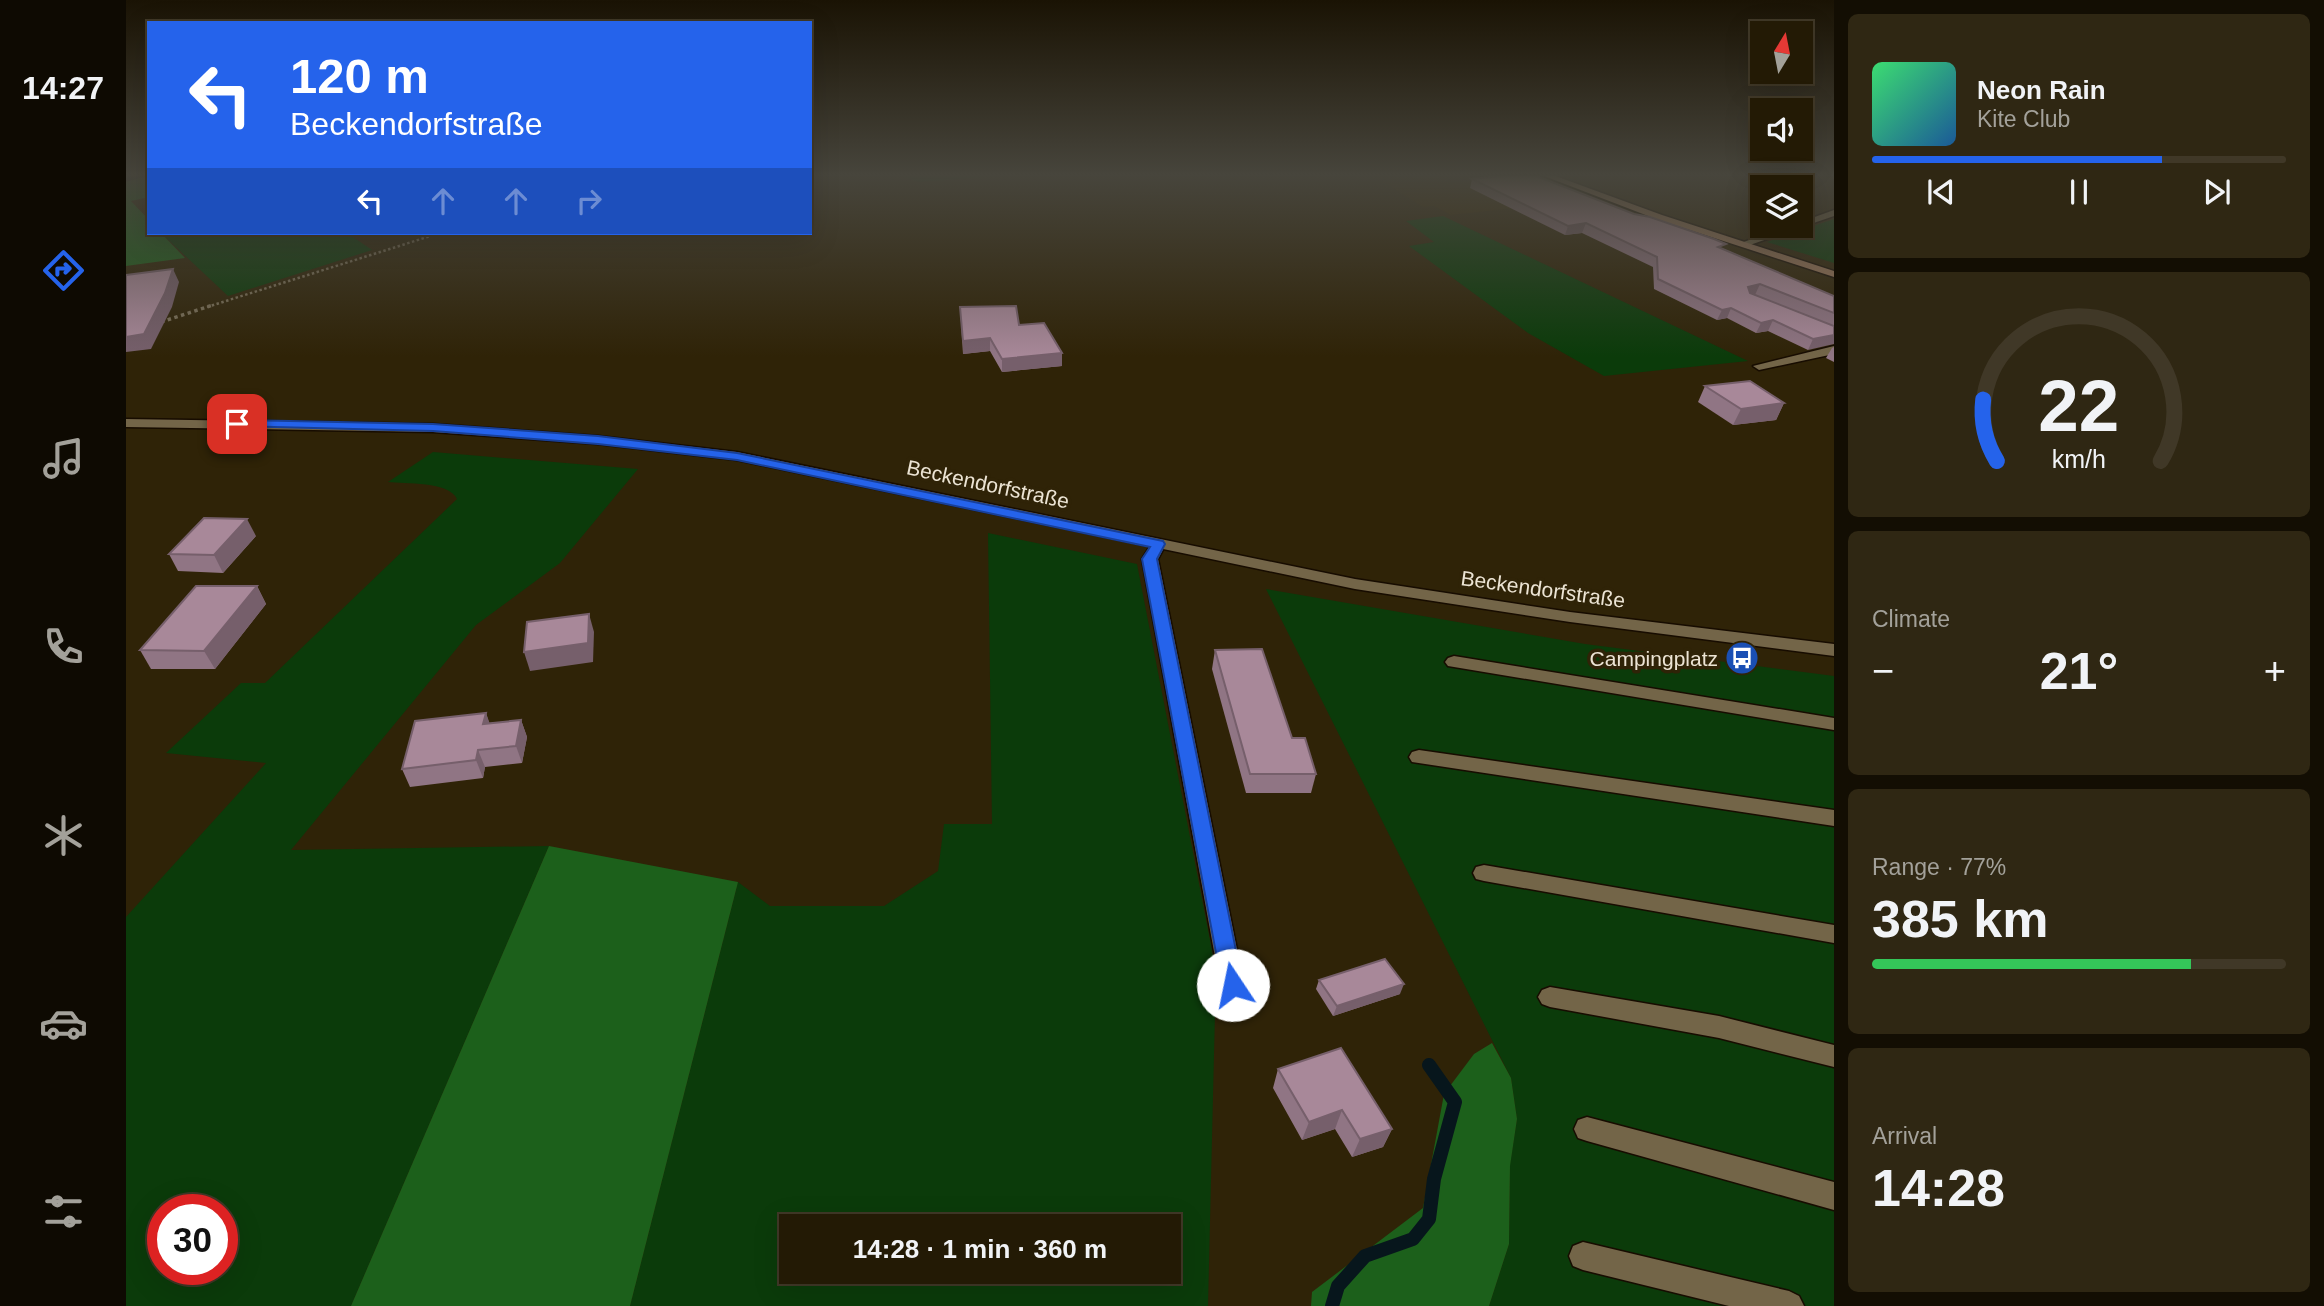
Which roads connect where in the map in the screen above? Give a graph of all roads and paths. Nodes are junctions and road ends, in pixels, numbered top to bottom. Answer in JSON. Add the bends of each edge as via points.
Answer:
{"nodes":[{"id":1,"x":434,"y":235,"type":"edge"},
{"id":2,"x":1717,"y":235,"type":"edge"},
{"id":3,"x":1761,"y":238,"type":"edge"},
{"id":4,"x":1743,"y":244,"type":"junction"},
{"id":5,"x":1834,"y":274,"type":"edge"},
{"id":6,"x":152,"y":324,"type":"edge"},
{"id":7,"x":1834,"y":350,"type":"edge"},
{"id":8,"x":1759,"y":366,"type":"dead end"},
{"id":9,"x":126,"y":423,"type":"edge"},
{"id":10,"x":1158,"y":544,"type":"junction"},
{"id":11,"x":1834,"y":650,"type":"edge"},
{"id":12,"x":1454,"y":663,"type":"dead end"},
{"id":13,"x":1834,"y":724,"type":"edge"},
{"id":14,"x":1419,"y":757,"type":"dead end"},
{"id":15,"x":1834,"y":818,"type":"edge"},
{"id":16,"x":1485,"y":873,"type":"dead end"},
{"id":17,"x":1834,"y":934,"type":"edge"},
{"id":18,"x":1233,"y":985,"type":"dead end"},
{"id":19,"x":1550,"y":997,"type":"dead end"},
{"id":20,"x":1834,"y":1056,"type":"edge"},
{"id":21,"x":1587,"y":1129,"type":"dead end"},
{"id":22,"x":1834,"y":1196,"type":"edge"},
{"id":23,"x":1583,"y":1256,"type":"dead end"},
{"id":24,"x":1788,"y":1306,"type":"edge"}],
"edges":[{"from":1,"to":6,"type":"path"},
{"from":2,"to":4,"type":"main road"},
{"from":3,"to":4,"type":"street"},
{"from":4,"to":5,"type":"main road"},
{"from":7,"to":8,"type":"street"},
{"from":9,"to":10,"type":"street","name":"Beckendorfstraße","via":[[433,428],[611,441],[737,456]]},
{"from":10,"to":11,"type":"street","name":"Beckendorfstraße","via":[[1368,586]]},
{"from":10,"to":18,"type":"street","via":[[1150,559]]},
{"from":12,"to":13,"type":"street"},
{"from":14,"to":15,"type":"street"},
{"from":16,"to":17,"type":"street"},
{"from":19,"to":20,"type":"street","via":[[1719,1027]]},
{"from":21,"to":22,"type":"street"},
{"from":23,"to":24,"type":"street"}]}
